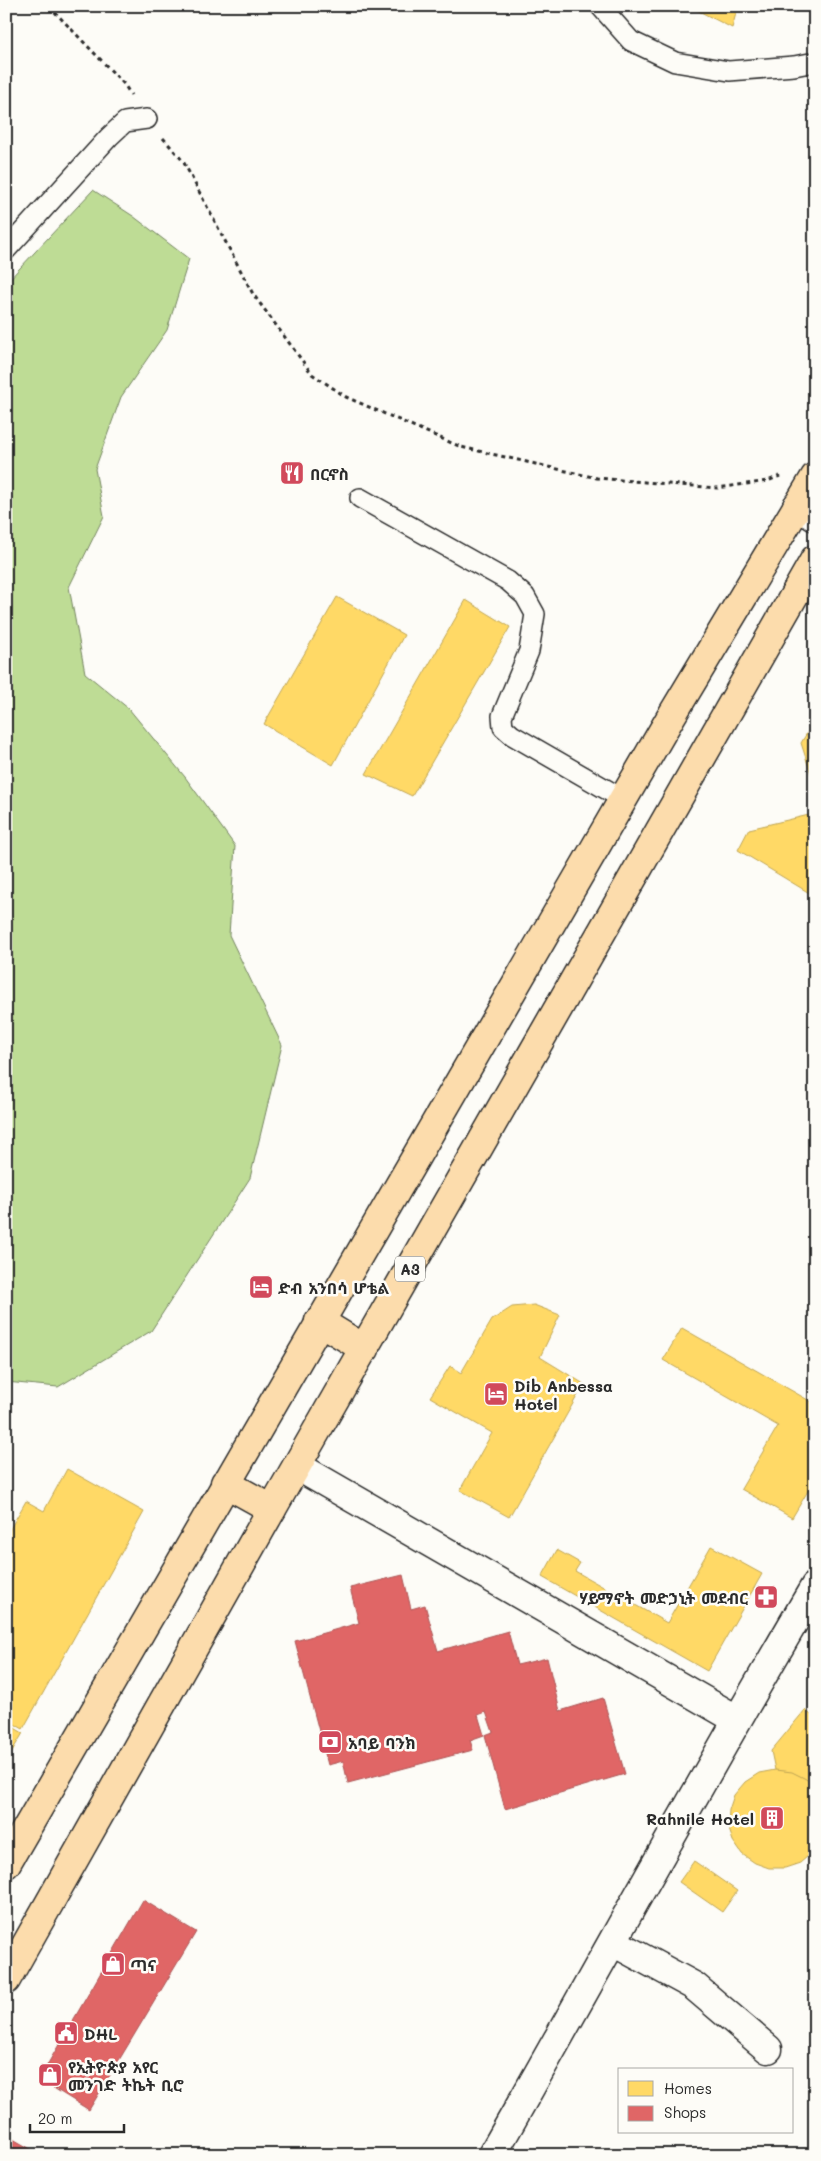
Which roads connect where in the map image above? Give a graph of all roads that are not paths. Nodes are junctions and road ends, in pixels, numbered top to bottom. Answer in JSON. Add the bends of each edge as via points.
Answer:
{"nodes":[{"id":1,"x":600,"y":6,"type":"edge"},
{"id":2,"x":815,"y":62,"type":"edge"},
{"id":3,"x":147,"y":119,"type":"road end"},
{"id":4,"x":6,"y":250,"type":"edge"},
{"id":5,"x":815,"y":477,"type":"edge"},
{"id":6,"x":360,"y":498,"type":"dead end"},
{"id":7,"x":806,"y":512,"type":"edge"},
{"id":8,"x":815,"y":559,"type":"edge"},
{"id":9,"x":623,"y":799,"type":"junction"},
{"id":10,"x":319,"y":1321,"type":"junction"},
{"id":11,"x":365,"y":1349,"type":"junction"},
{"id":12,"x":297,"y":1466,"type":"junction"},
{"id":13,"x":225,"y":1483,"type":"junction"},
{"id":14,"x":272,"y":1509,"type":"junction"},
{"id":15,"x":815,"y":1586,"type":"edge"},
{"id":16,"x":736,"y":1719,"type":"junction"},
{"id":17,"x":6,"y":1864,"type":"edge"},
{"id":18,"x":613,"y":1942,"type":"junction"},
{"id":19,"x":6,"y":1980,"type":"edge"},
{"id":20,"x":768,"y":2049,"type":"dead end"},
{"id":21,"x":492,"y":2155,"type":"edge"}],
"edges":[{"from":1,"to":2,"type":"lane","via":[[631,41],[674,62],[729,71]]},
{"from":3,"to":4,"type":"lane","via":[[125,122]]},
{"from":5,"to":7,"type":"highway"},
{"from":6,"to":9,"type":"lane","via":[[508,581],[525,596],[535,614],[529,651],[502,716],[503,727]]},
{"from":7,"to":9,"type":"highway"},
{"from":8,"to":11,"type":"highway","number":"A3"},
{"from":9,"to":10,"type":"highway"},
{"from":10,"to":11,"type":"highway"},
{"from":10,"to":13,"type":"highway"},
{"from":11,"to":12,"type":"highway","number":"A3"},
{"from":12,"to":14,"type":"highway","number":"A3"},
{"from":12,"to":16,"type":"street"},
{"from":13,"to":14,"type":"highway"},
{"from":13,"to":17,"type":"highway"},
{"from":14,"to":19,"type":"highway","number":"A3"},
{"from":15,"to":16,"type":"street"},
{"from":16,"to":18,"type":"street"},
{"from":18,"to":20,"type":"street","via":[[694,1986]]},
{"from":18,"to":21,"type":"street"}]}
